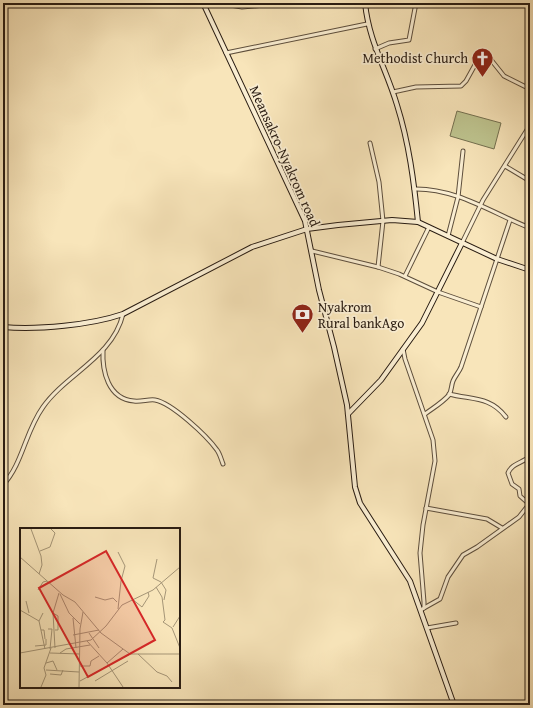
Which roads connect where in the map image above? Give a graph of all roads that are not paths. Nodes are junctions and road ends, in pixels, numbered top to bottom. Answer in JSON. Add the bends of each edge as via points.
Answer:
{"nodes":[{"id":1,"x":203,"y":3,"type":"edge"},
{"id":2,"x":219,"y":3,"type":"edge"},
{"id":3,"x":287,"y":3,"type":"edge"},
{"id":4,"x":365,"y":3,"type":"edge"},
{"id":5,"x":416,"y":3,"type":"edge"},
{"id":6,"x":499,"y":3,"type":"edge"},
{"id":7,"x":530,"y":4,"type":"edge"},
{"id":8,"x":367,"y":24,"type":"junction"},
{"id":9,"x":375,"y":49,"type":"junction"},
{"id":10,"x":226,"y":53,"type":"junction"},
{"id":11,"x":530,"y":89,"type":"edge"},
{"id":12,"x":392,"y":92,"type":"junction"},
{"id":13,"x":530,"y":125,"type":"edge"},
{"id":14,"x":370,"y":143,"type":"dead end"},
{"id":15,"x":463,"y":151,"type":"dead end"},
{"id":16,"x":505,"y":166,"type":"junction"},
{"id":17,"x":530,"y":181,"type":"edge"},
{"id":18,"x":414,"y":189,"type":"junction"},
{"id":19,"x":458,"y":197,"type":"junction"},
{"id":20,"x":481,"y":205,"type":"junction"},
{"id":21,"x":510,"y":220,"type":"junction"},
{"id":22,"x":383,"y":221,"type":"junction"},
{"id":23,"x":418,"y":222,"type":"junction"},
{"id":24,"x":429,"y":227,"type":"junction"},
{"id":25,"x":530,"y":228,"type":"edge"},
{"id":26,"x":307,"y":229,"type":"junction"},
{"id":27,"x":448,"y":236,"type":"junction"},
{"id":28,"x":462,"y":243,"type":"junction"},
{"id":29,"x":312,"y":251,"type":"junction"},
{"id":30,"x":498,"y":259,"type":"junction"},
{"id":31,"x":378,"y":266,"type":"junction"},
{"id":32,"x":530,"y":270,"type":"edge"},
{"id":33,"x":405,"y":276,"type":"junction"},
{"id":34,"x":438,"y":292,"type":"junction"},
{"id":35,"x":3,"y":304,"type":"edge"},
{"id":36,"x":481,"y":307,"type":"junction"},
{"id":37,"x":123,"y":314,"type":"junction"},
{"id":38,"x":3,"y":326,"type":"edge"},
{"id":39,"x":403,"y":349,"type":"junction"},
{"id":40,"x":102,"y":350,"type":"junction"},
{"id":41,"x":449,"y":394,"type":"junction"},
{"id":42,"x":348,"y":414,"type":"junction"},
{"id":43,"x":425,"y":414,"type":"junction"},
{"id":44,"x":506,"y":417,"type":"dead end"},
{"id":45,"x":530,"y":456,"type":"edge"},
{"id":46,"x":223,"y":464,"type":"dead end"},
{"id":47,"x":3,"y":485,"type":"edge"},
{"id":48,"x":530,"y":503,"type":"edge"},
{"id":49,"x":426,"y":508,"type":"junction"},
{"id":50,"x":502,"y":528,"type":"junction"},
{"id":51,"x":422,"y":609,"type":"junction"},
{"id":52,"x":456,"y":623,"type":"dead end"},
{"id":53,"x":427,"y":628,"type":"junction"},
{"id":54,"x":454,"y":705,"type":"edge"}],
"edges":[{"from":1,"to":10,"type":"street","name":"Meansakro-Nyakrom road"},
{"from":2,"to":3,"type":"street","via":[[242,7]]},
{"from":4,"to":8,"type":"street"},
{"from":5,"to":9,"type":"street","via":[[409,40],[389,43]]},
{"from":6,"to":7,"type":"street"},
{"from":8,"to":9,"type":"street"},
{"from":8,"to":10,"type":"street"},
{"from":9,"to":12,"type":"street"},
{"from":10,"to":26,"type":"street","name":"Meansakro-Nyakrom road"},
{"from":11,"to":12,"type":"street","via":[[504,76],[492,61],[486,60],[476,63],[466,81],[460,86],[416,87]]},
{"from":12,"to":18,"type":"street","via":[[406,133]]},
{"from":13,"to":16,"type":"street"},
{"from":14,"to":22,"type":"street","via":[[379,182]]},
{"from":15,"to":19,"type":"street"},
{"from":16,"to":17,"type":"street"},
{"from":16,"to":20,"type":"street"},
{"from":18,"to":19,"type":"street","via":[[434,190]]},
{"from":18,"to":23,"type":"street"},
{"from":19,"to":20,"type":"street"},
{"from":19,"to":27,"type":"street"},
{"from":20,"to":21,"type":"street"},
{"from":20,"to":28,"type":"street"},
{"from":21,"to":25,"type":"street"},
{"from":21,"to":30,"type":"street"},
{"from":22,"to":23,"type":"street"},
{"from":22,"to":26,"type":"street"},
{"from":22,"to":31,"type":"street"},
{"from":23,"to":24,"type":"street"},
{"from":24,"to":27,"type":"street"},
{"from":24,"to":33,"type":"street"},
{"from":26,"to":29,"type":"street","name":"Meansakro-Nyakrom road"},
{"from":26,"to":37,"type":"street","via":[[252,246]]},
{"from":27,"to":28,"type":"street"},
{"from":28,"to":30,"type":"street"},
{"from":28,"to":34,"type":"street"},
{"from":29,"to":31,"type":"street"},
{"from":29,"to":42,"type":"street","name":"Meansakro-Nyakrom road"},
{"from":30,"to":32,"type":"street"},
{"from":30,"to":36,"type":"street"},
{"from":31,"to":33,"type":"street"},
{"from":33,"to":34,"type":"street"},
{"from":34,"to":36,"type":"street"},
{"from":34,"to":39,"type":"street","via":[[422,323]]},
{"from":35,"to":38,"type":"street"},
{"from":36,"to":41,"type":"street","via":[[460,370]]},
{"from":37,"to":38,"type":"street","via":[[88,323],[28,328]]},
{"from":37,"to":40,"type":"street","via":[[121,322]]},
{"from":39,"to":42,"type":"street","via":[[373,389]]},
{"from":39,"to":43,"type":"street"},
{"from":40,"to":46,"type":"street","via":[[105,377],[116,393],[123,399],[154,400],[173,409],[202,433],[217,450]]},
{"from":40,"to":47,"type":"street","via":[[43,406],[31,425],[14,471]]},
{"from":41,"to":43,"type":"street"},
{"from":41,"to":44,"type":"street","via":[[486,400]]},
{"from":42,"to":51,"type":"street","name":"Meansakro-Nyakrom road","via":[[355,487],[360,503],[405,572]]},
{"from":43,"to":49,"type":"street","via":[[435,451]]},
{"from":45,"to":48,"type":"street","via":[[512,466],[508,473],[512,484],[519,489],[520,496]]},
{"from":48,"to":50,"type":"street","via":[[520,516]]},
{"from":49,"to":50,"type":"street","via":[[487,519]]},
{"from":49,"to":51,"type":"street","via":[[420,554]]},
{"from":50,"to":51,"type":"street","via":[[463,555],[448,577],[440,599]]},
{"from":51,"to":53,"type":"street","name":"Meansakro-Nyakrom road"},
{"from":52,"to":53,"type":"street"},
{"from":53,"to":54,"type":"street","name":"Meansakro-Nyakrom road"}]}
